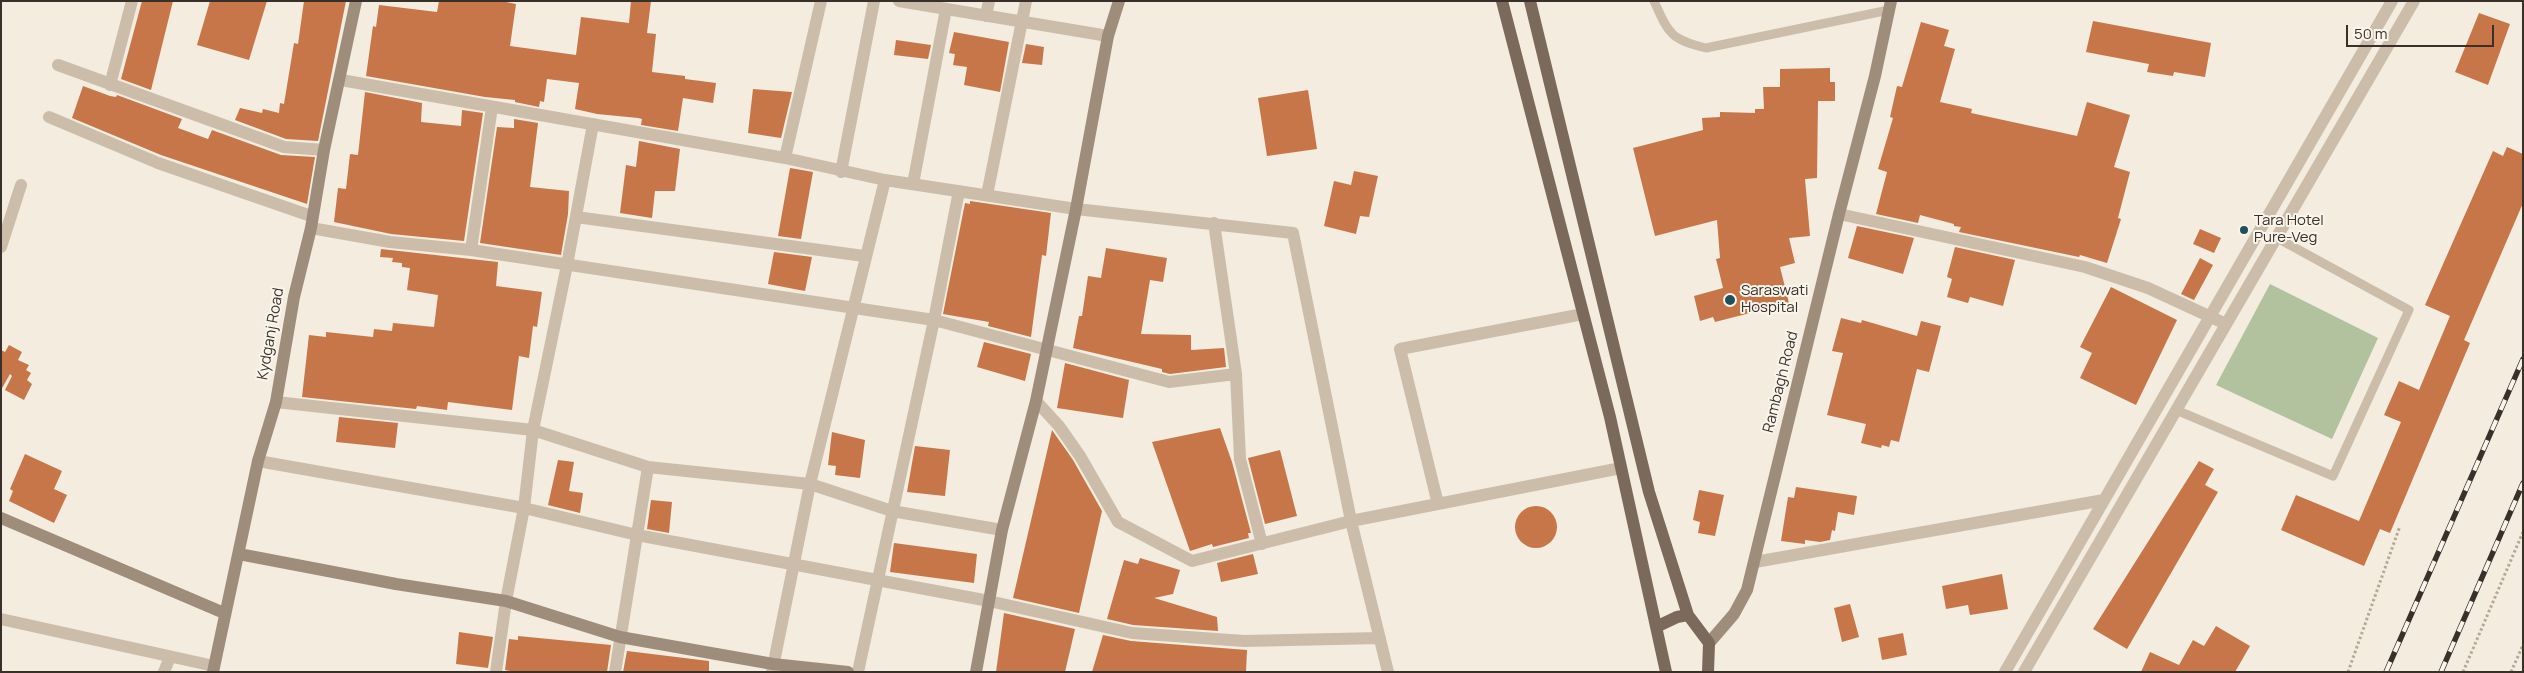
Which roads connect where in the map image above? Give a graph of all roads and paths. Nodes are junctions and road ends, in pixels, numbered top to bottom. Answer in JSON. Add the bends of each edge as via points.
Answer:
{"nodes":[{"id":1,"x":132,"y":1,"type":"edge"},
{"id":2,"x":356,"y":1,"type":"edge"},
{"id":3,"x":821,"y":1,"type":"edge"},
{"id":4,"x":874,"y":1,"type":"edge"},
{"id":5,"x":900,"y":1,"type":"edge"},
{"id":6,"x":989,"y":1,"type":"edge"},
{"id":7,"x":1026,"y":1,"type":"edge"},
{"id":8,"x":1119,"y":1,"type":"edge"},
{"id":9,"x":1502,"y":1,"type":"edge"},
{"id":10,"x":1530,"y":1,"type":"edge"},
{"id":11,"x":1654,"y":1,"type":"edge"},
{"id":12,"x":2392,"y":1,"type":"edge"},
{"id":13,"x":2414,"y":1,"type":"edge"},
{"id":14,"x":1890,"y":6,"type":"edge"},
{"id":15,"x":946,"y":9,"type":"junction"},
{"id":16,"x":986,"y":16,"type":"junction"},
{"id":17,"x":1021,"y":22,"type":"junction"},
{"id":18,"x":1108,"y":36,"type":"junction"},
{"id":19,"x":58,"y":66,"type":"dead end"},
{"id":20,"x":341,"y":80,"type":"junction"},
{"id":21,"x":110,"y":84,"type":"junction"},
{"id":22,"x":492,"y":108,"type":"junction"},
{"id":23,"x":49,"y":118,"type":"dead end"},
{"id":24,"x":592,"y":124,"type":"junction"},
{"id":25,"x":324,"y":150,"type":"junction"},
{"id":26,"x":785,"y":158,"type":"junction"},
{"id":27,"x":841,"y":172,"type":"junction"},
{"id":28,"x":885,"y":180,"type":"junction"},
{"id":29,"x":913,"y":184,"type":"junction"},
{"id":30,"x":21,"y":185,"type":"dead end"},
{"id":31,"x":959,"y":191,"type":"junction"},
{"id":32,"x":987,"y":195,"type":"junction"},
{"id":33,"x":1076,"y":209,"type":"junction"},
{"id":34,"x":1839,"y":214,"type":"junction"},
{"id":35,"x":576,"y":216,"type":"junction"},
{"id":36,"x":311,"y":222,"type":"junction"},
{"id":37,"x":1214,"y":223,"type":"junction"},
{"id":38,"x":2277,"y":238,"type":"junction"},
{"id":39,"x":1,"y":247,"type":"edge"},
{"id":40,"x":471,"y":250,"type":"junction"},
{"id":41,"x":864,"y":256,"type":"junction"},
{"id":42,"x":568,"y":265,"type":"junction"},
{"id":43,"x":854,"y":310,"type":"junction"},
{"id":44,"x":1583,"y":314,"type":"junction"},
{"id":45,"x":2209,"y":317,"type":"junction"},
{"id":46,"x":934,"y":320,"type":"junction"},
{"id":47,"x":2226,"y":324,"type":"junction"},
{"id":48,"x":1047,"y":348,"type":"junction"},
{"id":49,"x":1236,"y":374,"type":"junction"},
{"id":50,"x":1036,"y":401,"type":"junction"},
{"id":51,"x":276,"y":402,"type":"junction"},
{"id":52,"x":2176,"y":410,"type":"junction"},
{"id":53,"x":533,"y":430,"type":"junction"},
{"id":54,"x":258,"y":461,"type":"junction"},
{"id":55,"x":648,"y":467,"type":"junction"},
{"id":56,"x":1621,"y":468,"type":"junction"},
{"id":57,"x":810,"y":484,"type":"junction"},
{"id":58,"x":2104,"y":500,"type":"junction"},
{"id":59,"x":1438,"y":504,"type":"junction"},
{"id":60,"x":524,"y":508,"type":"junction"},
{"id":61,"x":892,"y":511,"type":"junction"},
{"id":62,"x":1,"y":518,"type":"edge"},
{"id":63,"x":1351,"y":521,"type":"junction"},
{"id":64,"x":2400,"y":526,"type":"dead end"},
{"id":65,"x":1002,"y":530,"type":"junction"},
{"id":66,"x":2523,"y":532,"type":"edge"},
{"id":67,"x":637,"y":535,"type":"junction"},
{"id":68,"x":1262,"y":544,"type":"junction"},
{"id":69,"x":239,"y":554,"type":"junction"},
{"id":70,"x":1755,"y":562,"type":"junction"},
{"id":71,"x":793,"y":565,"type":"junction"},
{"id":72,"x":878,"y":580,"type":"junction"},
{"id":73,"x":506,"y":601,"type":"junction"},
{"id":74,"x":989,"y":601,"type":"junction"},
{"id":75,"x":224,"y":613,"type":"junction"},
{"id":76,"x":1688,"y":616,"type":"junction"},
{"id":77,"x":1,"y":619,"type":"edge"},
{"id":78,"x":1656,"y":627,"type":"junction"},
{"id":79,"x":620,"y":638,"type":"junction"},
{"id":80,"x":1380,"y":638,"type":"junction"},
{"id":81,"x":1709,"y":643,"type":"junction"},
{"id":82,"x":2523,"y":645,"type":"edge"},
{"id":83,"x":170,"y":656,"type":"junction"},
{"id":84,"x":773,"y":668,"type":"edge"},
{"id":85,"x":213,"y":669,"type":"edge"},
{"id":86,"x":164,"y":672,"type":"edge"},
{"id":87,"x":496,"y":672,"type":"edge"},
{"id":88,"x":615,"y":672,"type":"edge"},
{"id":89,"x":848,"y":672,"type":"edge"},
{"id":90,"x":858,"y":672,"type":"edge"},
{"id":91,"x":976,"y":672,"type":"edge"},
{"id":92,"x":1388,"y":672,"type":"edge"},
{"id":93,"x":1666,"y":672,"type":"edge"},
{"id":94,"x":1708,"y":672,"type":"edge"},
{"id":95,"x":2005,"y":672,"type":"edge"},
{"id":96,"x":2024,"y":672,"type":"edge"},
{"id":97,"x":2348,"y":672,"type":"edge"},
{"id":98,"x":2463,"y":672,"type":"edge"},
{"id":99,"x":2511,"y":672,"type":"edge"}],
"edges":[{"from":1,"to":21,"type":"street"},
{"from":2,"to":20,"type":"street","name":"Kydganj Road"},
{"from":3,"to":26,"type":"street"},
{"from":4,"to":27,"type":"street"},
{"from":5,"to":15,"type":"street"},
{"from":6,"to":16,"type":"street"},
{"from":7,"to":17,"type":"street"},
{"from":8,"to":18,"type":"street"},
{"from":9,"to":44,"type":"main road"},
{"from":10,"to":76,"type":"main road","via":[[1649,492]]},
{"from":11,"to":14,"type":"lane","via":[[1667,30],[1679,40],[1706,48]]},
{"from":12,"to":45,"type":"street"},
{"from":13,"to":38,"type":"street"},
{"from":14,"to":34,"type":"street","name":"Rambagh Road"},
{"from":15,"to":16,"type":"street"},
{"from":15,"to":29,"type":"street"},
{"from":16,"to":17,"type":"street"},
{"from":17,"to":18,"type":"street"},
{"from":17,"to":32,"type":"street"},
{"from":18,"to":33,"type":"street"},
{"from":19,"to":21,"type":"street"},
{"from":20,"to":22,"type":"street"},
{"from":20,"to":25,"type":"street","name":"Kydganj Road"},
{"from":21,"to":25,"type":"street","via":[[284,147]]},
{"from":22,"to":24,"type":"street"},
{"from":22,"to":40,"type":"street"},
{"from":23,"to":36,"type":"street"},
{"from":24,"to":26,"type":"street"},
{"from":24,"to":35,"type":"street"},
{"from":25,"to":36,"type":"street","name":"Kydganj Road"},
{"from":26,"to":27,"type":"street"},
{"from":27,"to":28,"type":"street"},
{"from":28,"to":29,"type":"street"},
{"from":28,"to":41,"type":"street"},
{"from":29,"to":31,"type":"street"},
{"from":30,"to":39,"type":"street"},
{"from":31,"to":32,"type":"street"},
{"from":31,"to":46,"type":"street"},
{"from":32,"to":33,"type":"street"},
{"from":33,"to":37,"type":"street"},
{"from":33,"to":48,"type":"street"},
{"from":34,"to":45,"type":"street","via":[[2085,267],[2148,288]]},
{"from":34,"to":70,"type":"street","name":"Rambagh Road"},
{"from":35,"to":41,"type":"street"},
{"from":35,"to":42,"type":"street"},
{"from":36,"to":40,"type":"street","via":[[390,242]]},
{"from":36,"to":51,"type":"street","name":"Kydganj Road"},
{"from":37,"to":49,"type":"street"},
{"from":37,"to":63,"type":"street","via":[[1293,233]]},
{"from":38,"to":47,"type":"street"},
{"from":38,"to":52,"type":"lane","via":[[2410,310],[2333,476]]},
{"from":40,"to":42,"type":"street"},
{"from":41,"to":43,"type":"street"},
{"from":42,"to":43,"type":"street"},
{"from":42,"to":53,"type":"street"},
{"from":43,"to":46,"type":"street"},
{"from":43,"to":57,"type":"street"},
{"from":44,"to":56,"type":"main road"},
{"from":44,"to":59,"type":"street","via":[[1400,349]]},
{"from":45,"to":47,"type":"street"},
{"from":45,"to":58,"type":"street"},
{"from":46,"to":48,"type":"street"},
{"from":46,"to":61,"type":"street"},
{"from":47,"to":52,"type":"street"},
{"from":48,"to":49,"type":"street","via":[[1169,382]]},
{"from":48,"to":50,"type":"street"},
{"from":49,"to":68,"type":"street","via":[[1240,459]]},
{"from":50,"to":65,"type":"street"},
{"from":50,"to":68,"type":"street","via":[[1080,456],[1118,522],[1192,561]]},
{"from":51,"to":53,"type":"street"},
{"from":51,"to":54,"type":"street","name":"Kydganj Road"},
{"from":52,"to":96,"type":"street"},
{"from":53,"to":55,"type":"street"},
{"from":53,"to":60,"type":"street"},
{"from":54,"to":60,"type":"street"},
{"from":54,"to":69,"type":"street","name":"Kydganj Road"},
{"from":55,"to":57,"type":"street"},
{"from":55,"to":67,"type":"street"},
{"from":56,"to":59,"type":"street"},
{"from":56,"to":78,"type":"main road"},
{"from":57,"to":61,"type":"street"},
{"from":57,"to":71,"type":"street"},
{"from":58,"to":70,"type":"street"},
{"from":58,"to":95,"type":"street"},
{"from":59,"to":63,"type":"street"},
{"from":60,"to":67,"type":"street"},
{"from":60,"to":73,"type":"street"},
{"from":61,"to":65,"type":"street"},
{"from":61,"to":72,"type":"street"},
{"from":62,"to":75,"type":"street"},
{"from":63,"to":68,"type":"street"},
{"from":63,"to":80,"type":"street"},
{"from":64,"to":97,"type":"path"},
{"from":65,"to":74,"type":"street"},
{"from":66,"to":98,"type":"path"},
{"from":67,"to":71,"type":"street"},
{"from":67,"to":79,"type":"street"},
{"from":69,"to":73,"type":"street"},
{"from":69,"to":75,"type":"street","name":"Kydganj Road"},
{"from":70,"to":81,"type":"street","name":"Rambagh Road","via":[[1747,590],[1734,614]]},
{"from":71,"to":72,"type":"street"},
{"from":71,"to":84,"type":"street"},
{"from":72,"to":74,"type":"street"},
{"from":72,"to":90,"type":"street"},
{"from":73,"to":79,"type":"street"},
{"from":73,"to":87,"type":"street"},
{"from":74,"to":80,"type":"street","via":[[1132,633],[1244,641]]},
{"from":74,"to":91,"type":"street"},
{"from":75,"to":85,"type":"street","name":"Kydganj Road"},
{"from":76,"to":78,"type":"main road","via":[[1677,617]]},
{"from":76,"to":81,"type":"main road"},
{"from":77,"to":83,"type":"street"},
{"from":78,"to":93,"type":"main road"},
{"from":79,"to":84,"type":"street"},
{"from":79,"to":88,"type":"street"},
{"from":80,"to":92,"type":"street"},
{"from":81,"to":94,"type":"main road"},
{"from":82,"to":99,"type":"path"},
{"from":83,"to":85,"type":"street"},
{"from":83,"to":86,"type":"street"},
{"from":84,"to":89,"type":"street"}]}
